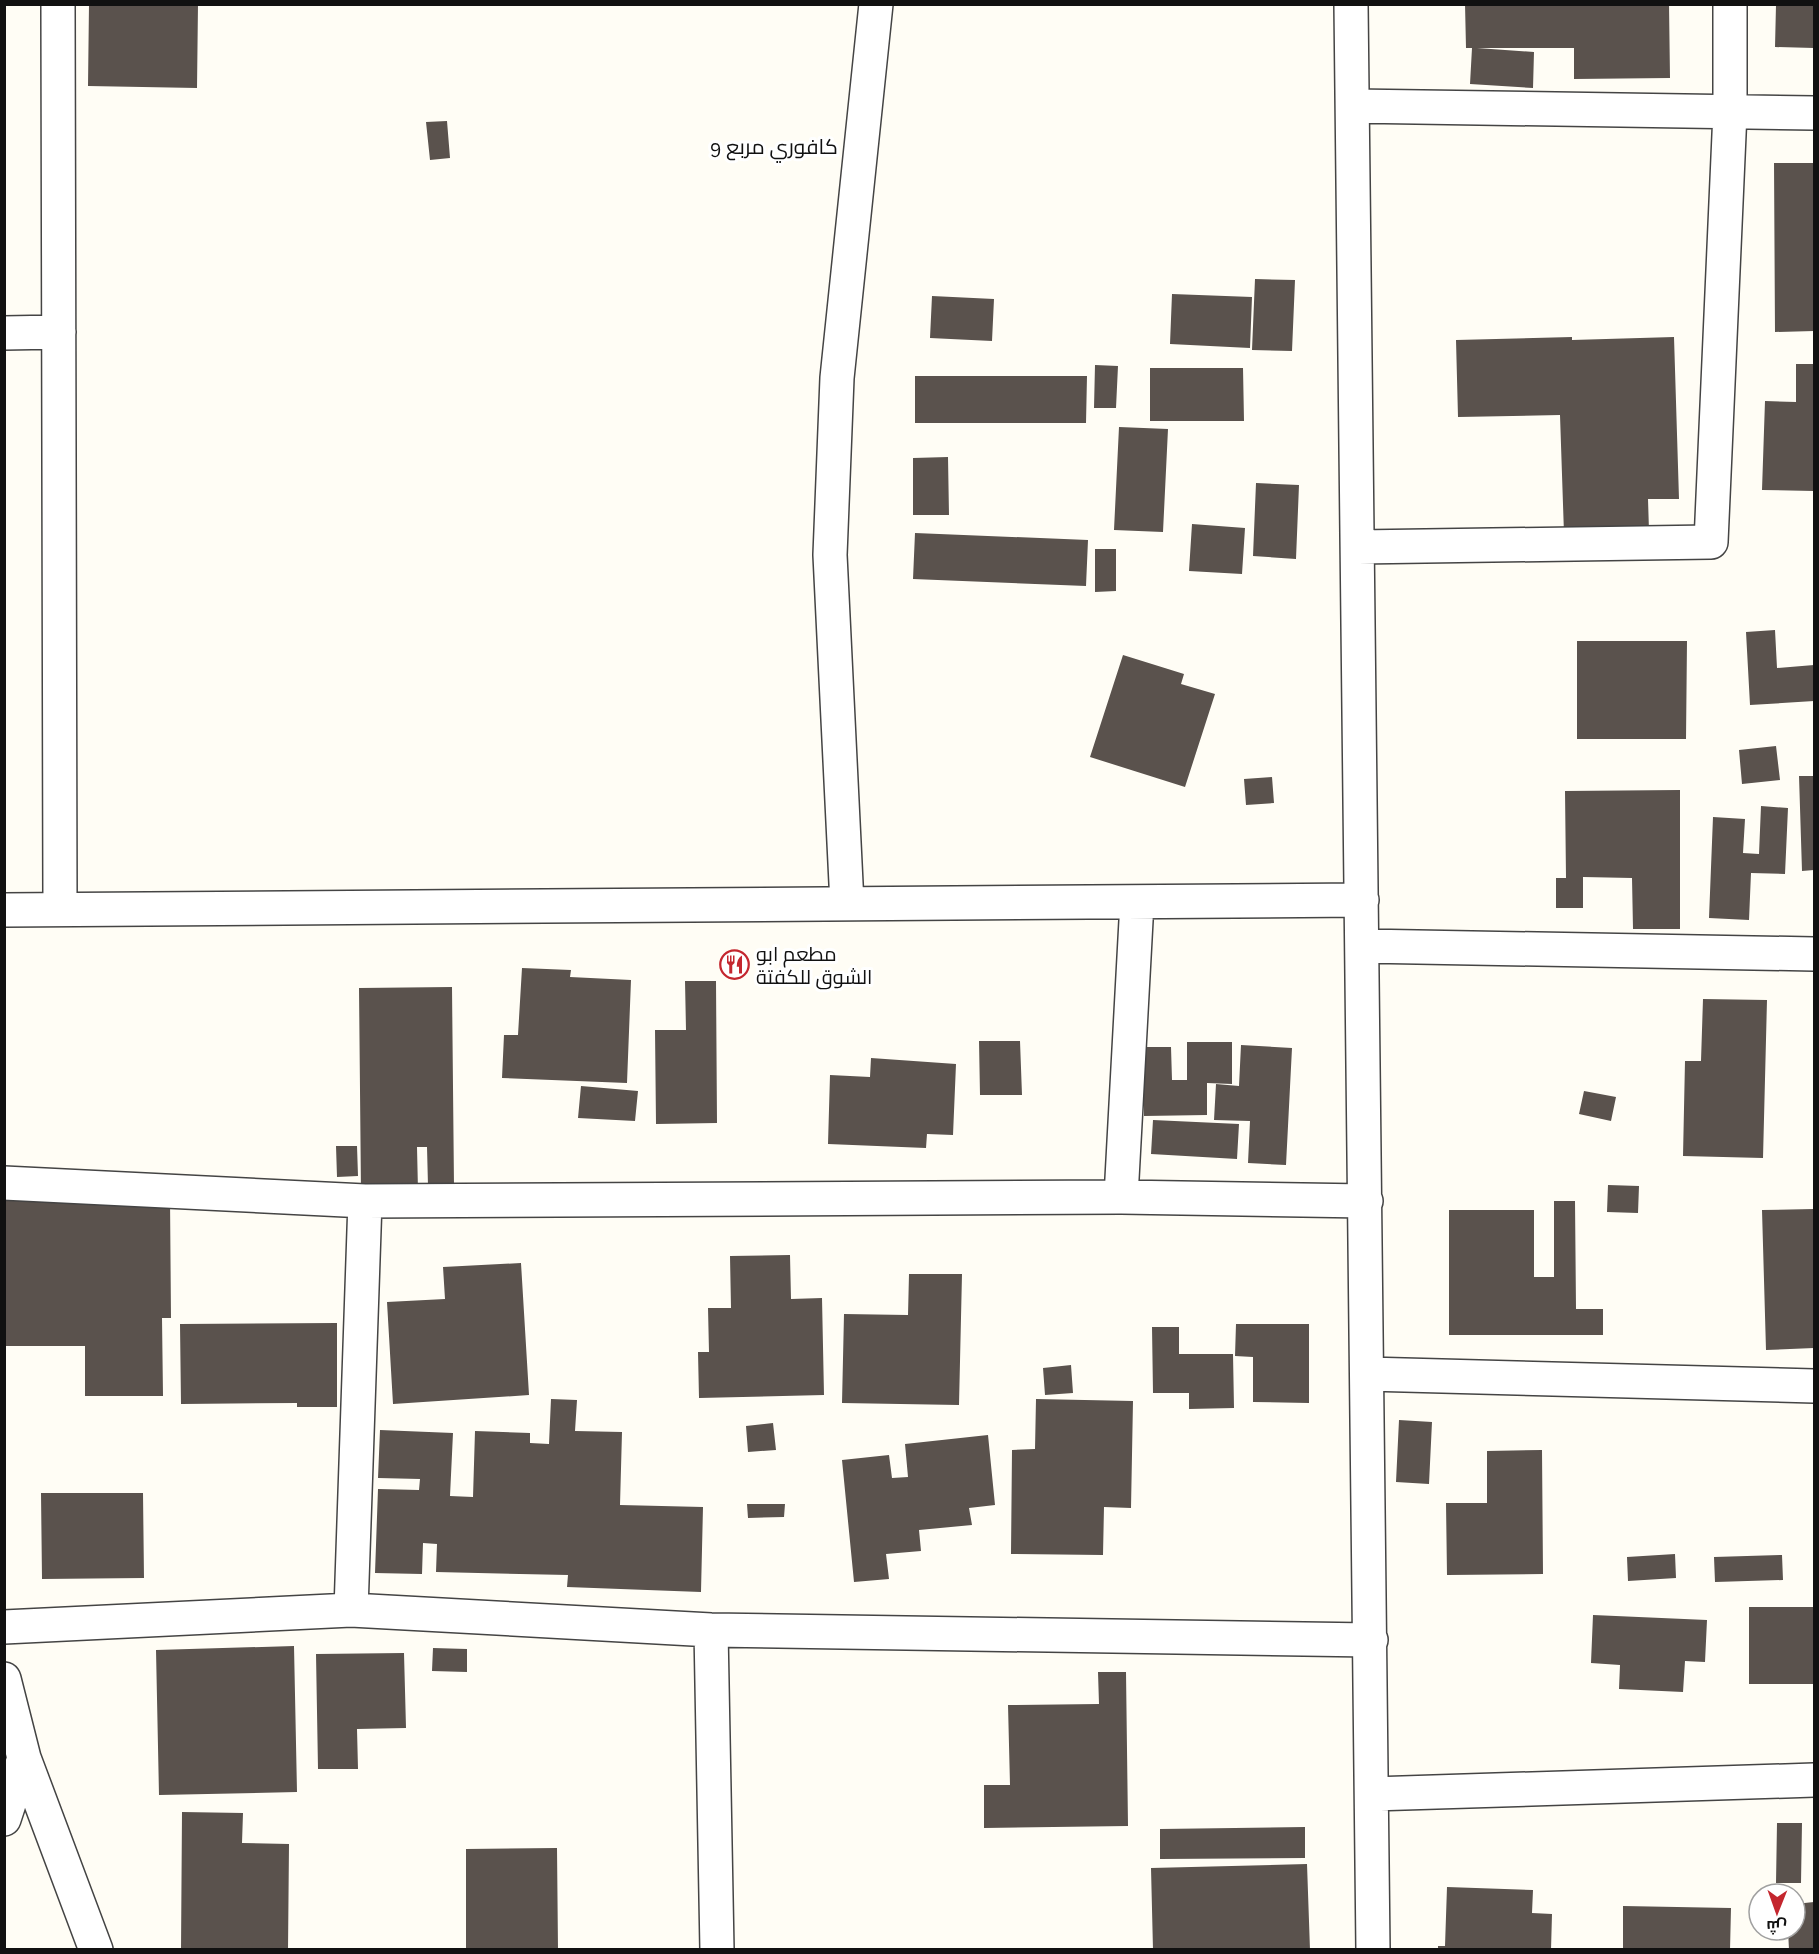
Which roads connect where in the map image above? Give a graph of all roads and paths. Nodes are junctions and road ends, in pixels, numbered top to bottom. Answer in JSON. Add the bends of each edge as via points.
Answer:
{"nodes":[{"id":1,"x":58,"y":4,"type":"edge"},
{"id":2,"x":876,"y":4,"type":"edge"},
{"id":3,"x":1352,"y":4,"type":"edge"},
{"id":4,"x":1730,"y":4,"type":"edge"},
{"id":5,"x":1353,"y":106,"type":"junction"},
{"id":6,"x":1730,"y":112,"type":"junction"},
{"id":7,"x":1815,"y":113,"type":"edge"},
{"id":8,"x":59,"y":332,"type":"junction"},
{"id":9,"x":4,"y":333,"type":"edge"},
{"id":10,"x":1358,"y":547,"type":"junction"},
{"id":11,"x":1362,"y":900,"type":"junction"},
{"id":12,"x":1137,"y":902,"type":"junction"},
{"id":13,"x":848,"y":904,"type":"junction"},
{"id":14,"x":60,"y":909,"type":"junction"},
{"id":15,"x":4,"y":910,"type":"edge"},
{"id":16,"x":1363,"y":946,"type":"junction"},
{"id":17,"x":1815,"y":954,"type":"edge"},
{"id":18,"x":4,"y":1183,"type":"edge"},
{"id":19,"x":1121,"y":1197,"type":"junction"},
{"id":20,"x":364,"y":1201,"type":"junction"},
{"id":21,"x":1366,"y":1201,"type":"junction"},
{"id":22,"x":1367,"y":1374,"type":"junction"},
{"id":23,"x":1815,"y":1386,"type":"edge"},
{"id":24,"x":351,"y":1610,"type":"junction"},
{"id":25,"x":4,"y":1627,"type":"edge"},
{"id":26,"x":711,"y":1630,"type":"junction"},
{"id":27,"x":1371,"y":1640,"type":"junction"},
{"id":28,"x":4,"y":1679,"type":"edge"},
{"id":29,"x":24,"y":1758,"type":"junction"},
{"id":30,"x":1815,"y":1780,"type":"edge"},
{"id":31,"x":1372,"y":1794,"type":"junction"},
{"id":32,"x":4,"y":1819,"type":"edge"},
{"id":33,"x":96,"y":1950,"type":"edge"},
{"id":34,"x":717,"y":1950,"type":"edge"},
{"id":35,"x":1373,"y":1950,"type":"edge"}],
"edges":[{"from":1,"to":8,"type":"street"},
{"from":2,"to":13,"type":"street","via":[[837,378],[830,555]]},
{"from":3,"to":5,"type":"street"},
{"from":4,"to":6,"type":"street"},
{"from":5,"to":6,"type":"street"},
{"from":5,"to":10,"type":"street"},
{"from":6,"to":7,"type":"street"},
{"from":6,"to":10,"type":"street","via":[[1711,542]]},
{"from":8,"to":9,"type":"street"},
{"from":8,"to":14,"type":"street"},
{"from":10,"to":11,"type":"street"},
{"from":11,"to":12,"type":"street"},
{"from":11,"to":16,"type":"street"},
{"from":12,"to":13,"type":"street"},
{"from":12,"to":19,"type":"street"},
{"from":13,"to":14,"type":"street"},
{"from":14,"to":15,"type":"street"},
{"from":16,"to":17,"type":"street"},
{"from":16,"to":21,"type":"street"},
{"from":18,"to":20,"type":"street"},
{"from":19,"to":20,"type":"street"},
{"from":19,"to":21,"type":"street"},
{"from":20,"to":24,"type":"street"},
{"from":21,"to":22,"type":"street"},
{"from":22,"to":23,"type":"street"},
{"from":22,"to":27,"type":"street"},
{"from":24,"to":25,"type":"street"},
{"from":24,"to":26,"type":"street"},
{"from":26,"to":27,"type":"street"},
{"from":26,"to":34,"type":"street"},
{"from":27,"to":31,"type":"street"},
{"from":28,"to":29,"type":"street"},
{"from":29,"to":32,"type":"street"},
{"from":29,"to":33,"type":"street"},
{"from":30,"to":31,"type":"street"},
{"from":31,"to":35,"type":"street"}]}
